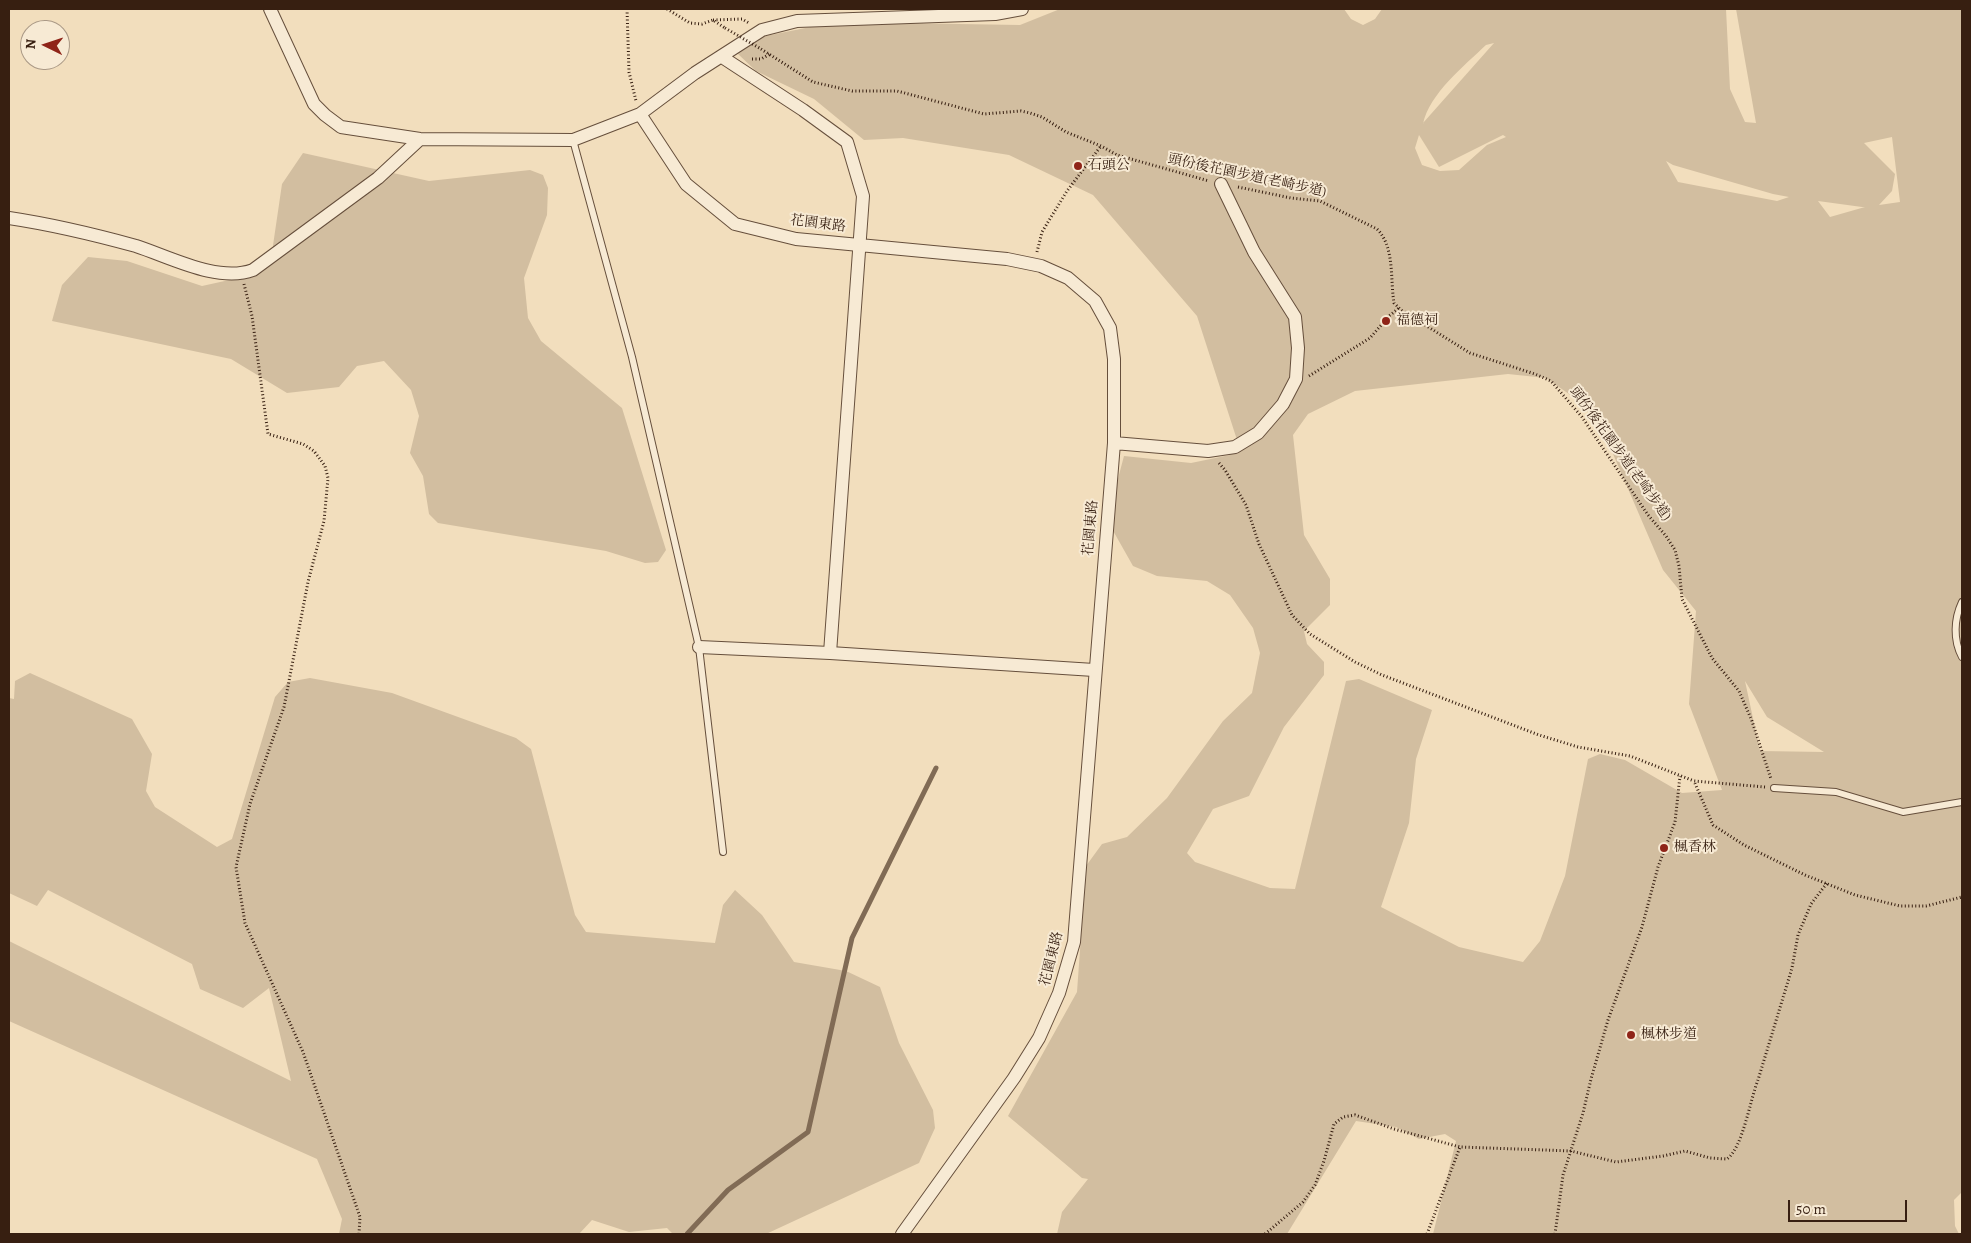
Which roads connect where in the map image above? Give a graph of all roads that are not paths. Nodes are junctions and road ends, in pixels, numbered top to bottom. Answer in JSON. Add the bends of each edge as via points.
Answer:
{"nodes":[{"id":1,"x":270,"y":9,"type":"edge"},
{"id":2,"x":1022,"y":9,"type":"edge"},
{"id":3,"x":722,"y":57,"type":"junction"},
{"id":4,"x":640,"y":114,"type":"junction"},
{"id":5,"x":420,"y":139,"type":"junction"},
{"id":6,"x":573,"y":140,"type":"junction"},
{"id":7,"x":1221,"y":184,"type":"road end"},
{"id":8,"x":9,"y":218,"type":"edge"},
{"id":9,"x":860,"y":244,"type":"junction"},
{"id":10,"x":1114,"y":443,"type":"junction"},
{"id":11,"x":1962,"y":602,"type":"edge"},
{"id":12,"x":699,"y":647,"type":"junction"},
{"id":13,"x":830,"y":653,"type":"junction"},
{"id":14,"x":1962,"y":657,"type":"edge"},
{"id":15,"x":1094,"y":670,"type":"junction"},
{"id":16,"x":1774,"y":788,"type":"road end"},
{"id":17,"x":1962,"y":802,"type":"edge"},
{"id":18,"x":723,"y":852,"type":"dead end"},
{"id":19,"x":902,"y":1234,"type":"edge"}],
"edges":[{"from":1,"to":5,"type":"street","via":[[314,104],[325,115],[341,127]]},
{"from":2,"to":3,"type":"street","via":[[995,14],[797,20],[762,30]]},
{"from":3,"to":4,"type":"street"},
{"from":3,"to":9,"type":"street","via":[[846,142],[863,196]]},
{"from":4,"to":6,"type":"street"},
{"from":4,"to":9,"type":"street","name":"花園東路","via":[[686,184],[735,224],[796,238]]},
{"from":5,"to":6,"type":"street"},
{"from":5,"to":8,"type":"street","via":[[378,178],[253,270],[241,274],[213,272],[135,246]]},
{"from":6,"to":12,"type":"lane","via":[[632,357]]},
{"from":7,"to":10,"type":"street","via":[[1254,252],[1295,317],[1296,379],[1283,404],[1258,434],[1235,447],[1208,451]]},
{"from":9,"to":10,"type":"street","name":"花園東路","via":[[1007,259],[1041,266],[1068,278],[1095,301],[1110,328],[1114,359]]},
{"from":9,"to":13,"type":"street"},
{"from":10,"to":15,"type":"street","name":"花園東路"},
{"from":11,"to":14,"type":"lane","via":[[1956,614],[1956,639]]},
{"from":12,"to":13,"type":"street"},
{"from":12,"to":18,"type":"lane"},
{"from":13,"to":15,"type":"street"},
{"from":15,"to":19,"type":"street","name":"花園東路","via":[[1074,942],[1059,993],[1039,1038],[1014,1078]]},
{"from":16,"to":17,"type":"lane","via":[[1836,792],[1903,812]]}]}
